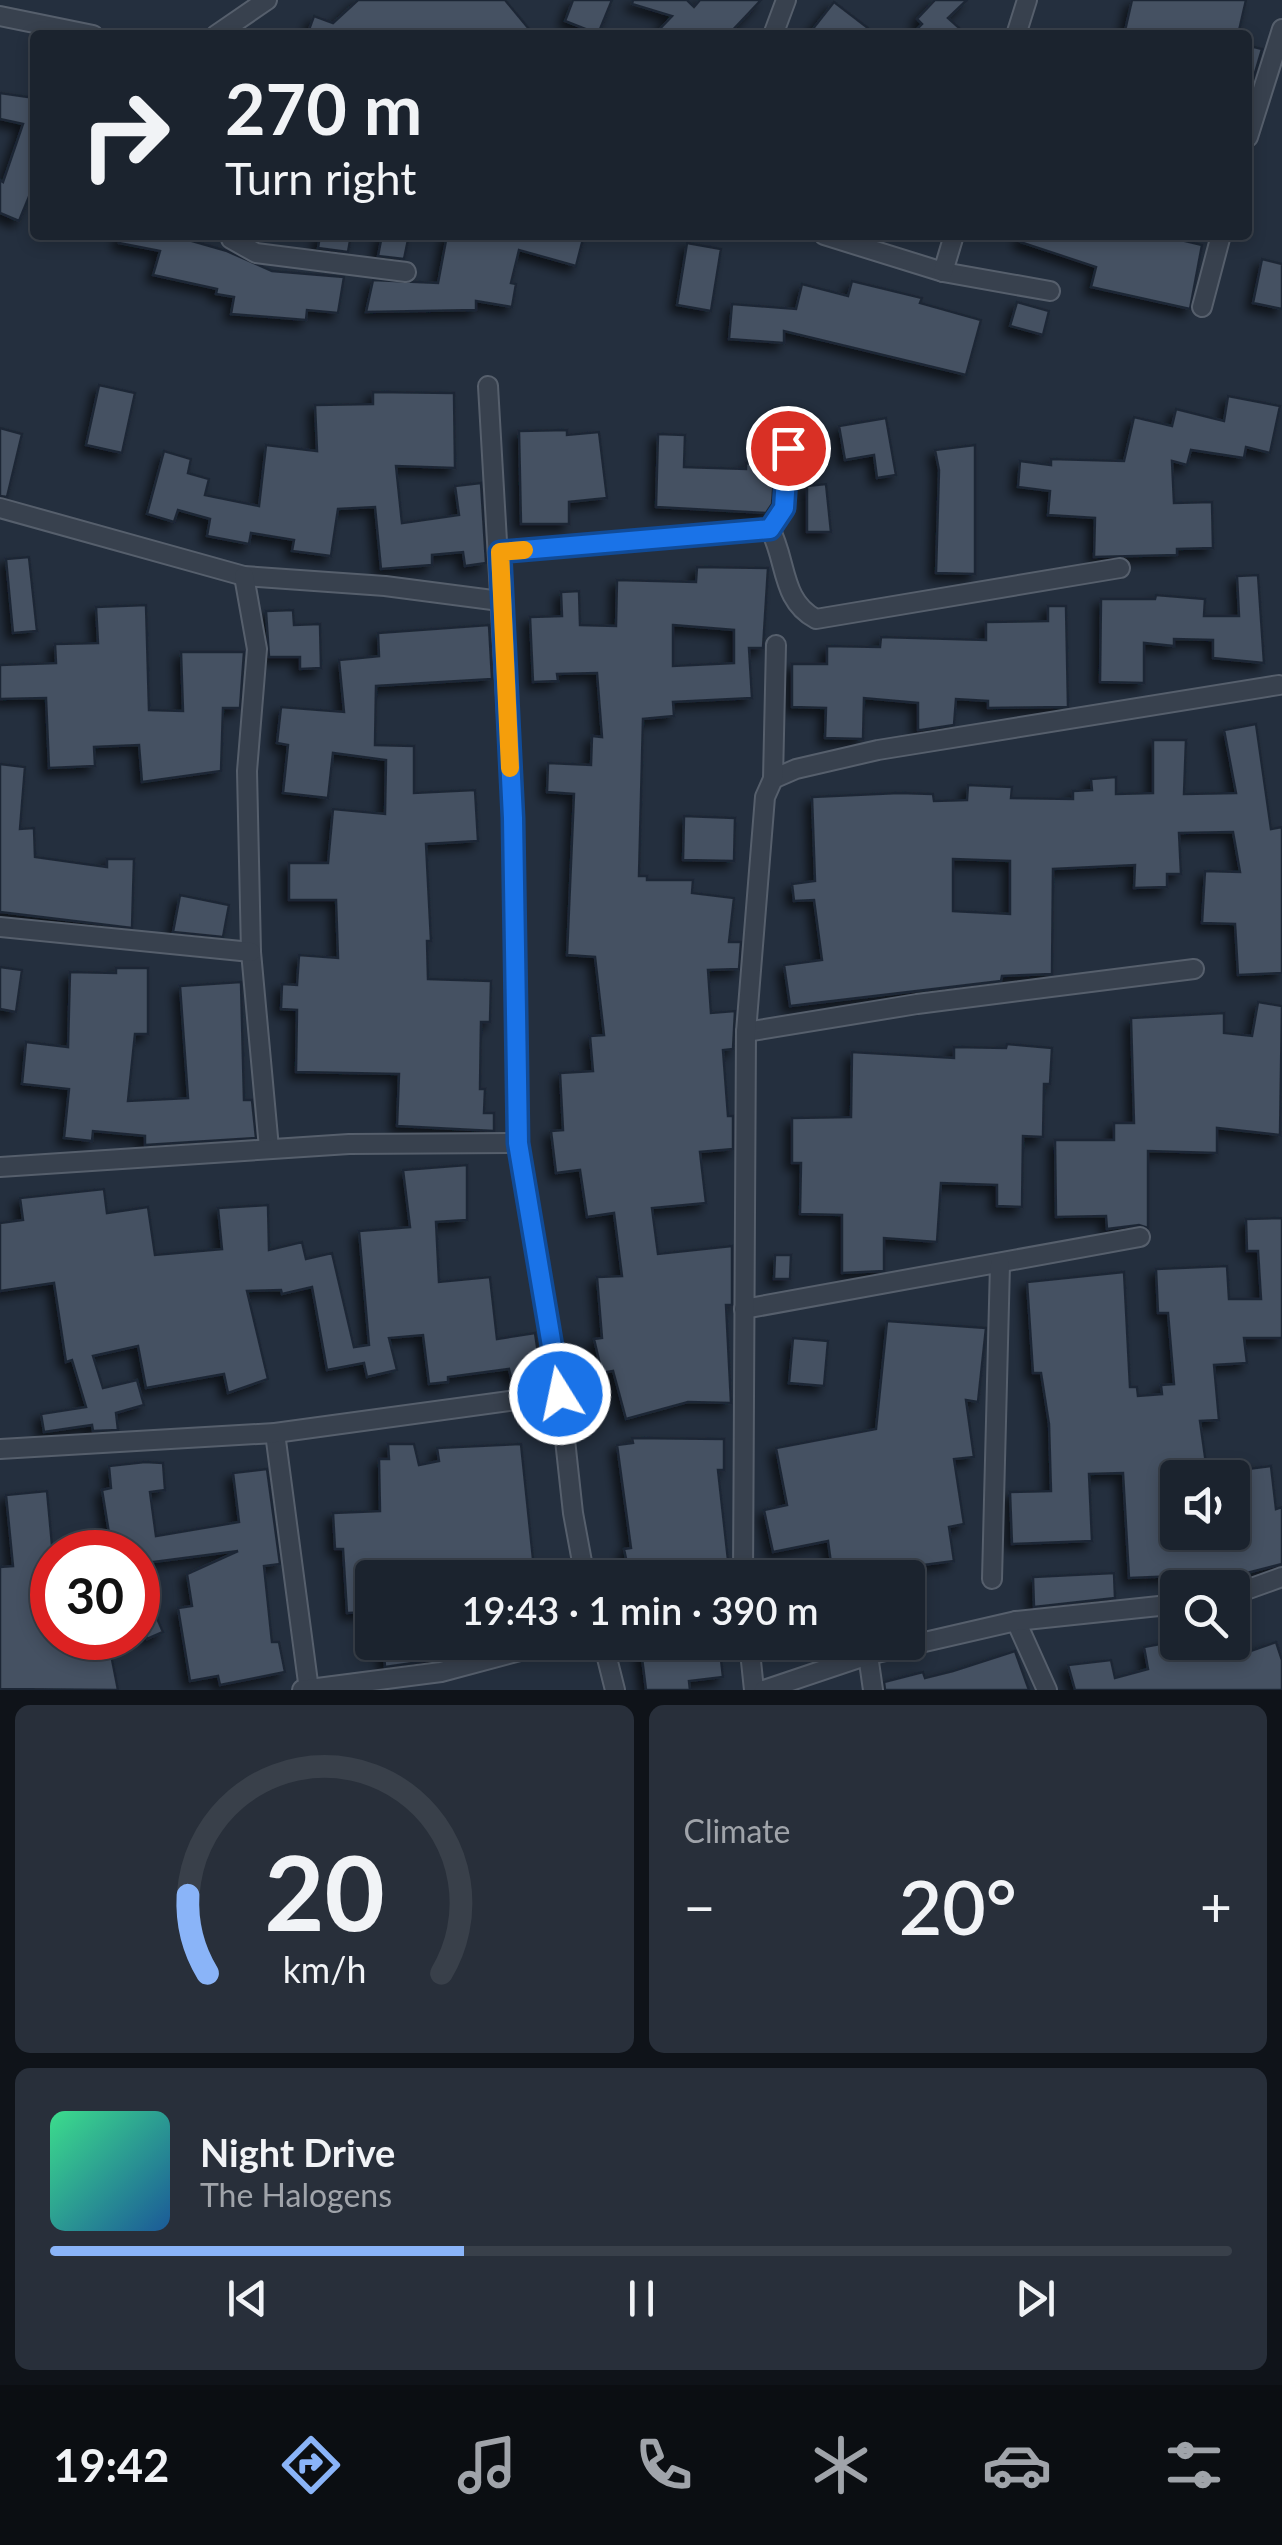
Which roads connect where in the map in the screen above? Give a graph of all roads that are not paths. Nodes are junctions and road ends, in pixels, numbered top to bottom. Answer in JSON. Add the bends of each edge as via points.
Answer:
{"nodes":[{"id":1,"x":267,"y":0,"type":"edge"},
{"id":2,"x":786,"y":0,"type":"edge"},
{"id":3,"x":1027,"y":0,"type":"edge"},
{"id":4,"x":0,"y":16,"type":"edge"},
{"id":5,"x":1282,"y":28,"type":"edge"},
{"id":6,"x":69,"y":30,"type":"edge"},
{"id":7,"x":223,"y":30,"type":"edge"},
{"id":8,"x":775,"y":30,"type":"edge"},
{"id":9,"x":1018,"y":30,"type":"edge"},
{"id":10,"x":1252,"y":124,"type":"edge"},
{"id":11,"x":232,"y":240,"type":"edge"},
{"id":12,"x":840,"y":240,"type":"edge"},
{"id":13,"x":952,"y":240,"type":"edge"},
{"id":14,"x":1221,"y":240,"type":"edge"},
{"id":15,"x":406,"y":272,"type":"dead end"},
{"id":16,"x":942,"y":272,"type":"junction"},
{"id":17,"x":1050,"y":292,"type":"dead end"},
{"id":18,"x":1202,"y":307,"type":"dead end"},
{"id":19,"x":488,"y":386,"type":"dead end"},
{"id":20,"x":790,"y":419,"type":"dead end"},
{"id":21,"x":0,"y":508,"type":"edge"},
{"id":22,"x":770,"y":529,"type":"junction"},
{"id":23,"x":500,"y":552,"type":"junction"},
{"id":24,"x":1120,"y":568,"type":"dead end"},
{"id":25,"x":244,"y":576,"type":"junction"},
{"id":26,"x":500,"y":602,"type":"junction"},
{"id":27,"x":776,"y":645,"type":"dead end"},
{"id":28,"x":1279,"y":685,"type":"dead end"},
{"id":29,"x":774,"y":779,"type":"junction"},
{"id":30,"x":0,"y":927,"type":"edge"},
{"id":31,"x":250,"y":952,"type":"junction"},
{"id":32,"x":1194,"y":969,"type":"dead end"},
{"id":33,"x":746,"y":1032,"type":"junction"},
{"id":34,"x":518,"y":1143,"type":"junction"},
{"id":35,"x":269,"y":1148,"type":"junction"},
{"id":36,"x":0,"y":1168,"type":"edge"},
{"id":37,"x":1140,"y":1237,"type":"dead end"},
{"id":38,"x":1000,"y":1264,"type":"junction"},
{"id":39,"x":744,"y":1309,"type":"junction"},
{"id":40,"x":560,"y":1394,"type":"junction"},
{"id":41,"x":275,"y":1433,"type":"junction"},
{"id":42,"x":0,"y":1449,"type":"edge"},
{"id":43,"x":581,"y":1560,"type":"edge"},
{"id":44,"x":743,"y":1560,"type":"edge"},
{"id":45,"x":1282,"y":1576,"type":"edge"},
{"id":46,"x":992,"y":1579,"type":"dead end"},
{"id":47,"x":1250,"y":1588,"type":"edge"},
{"id":48,"x":1160,"y":1606,"type":"edge"},
{"id":49,"x":1016,"y":1621,"type":"junction"},
{"id":50,"x":925,"y":1642,"type":"edge"},
{"id":51,"x":487,"y":1660,"type":"edge"},
{"id":52,"x":608,"y":1660,"type":"edge"},
{"id":53,"x":751,"y":1660,"type":"edge"},
{"id":54,"x":853,"y":1660,"type":"edge"},
{"id":55,"x":869,"y":1660,"type":"edge"},
{"id":56,"x":306,"y":1690,"type":"edge"},
{"id":57,"x":616,"y":1690,"type":"edge"},
{"id":58,"x":754,"y":1690,"type":"edge"},
{"id":59,"x":764,"y":1690,"type":"edge"},
{"id":60,"x":873,"y":1690,"type":"edge"},
{"id":61,"x":1048,"y":1690,"type":"edge"}],
"edges":[{"from":1,"to":7,"type":"street"},
{"from":2,"to":8,"type":"street"},
{"from":3,"to":9,"type":"street"},
{"from":4,"to":6,"type":"street"},
{"from":5,"to":10,"type":"street"},
{"from":11,"to":15,"type":"street","via":[[256,253]]},
{"from":12,"to":16,"type":"street"},
{"from":13,"to":16,"type":"street"},
{"from":14,"to":18,"type":"street"},
{"from":16,"to":17,"type":"street"},
{"from":19,"to":23,"type":"street"},
{"from":20,"to":22,"type":"street","via":[[784,508]]},
{"from":21,"to":25,"type":"street"},
{"from":22,"to":23,"type":"street"},
{"from":22,"to":24,"type":"street","via":[[791,596],[816,620]]},
{"from":23,"to":26,"type":"street"},
{"from":25,"to":26,"type":"street"},
{"from":25,"to":31,"type":"street","via":[[257,648],[246,771]]},
{"from":26,"to":34,"type":"street","via":[[513,818]]},
{"from":27,"to":29,"type":"street"},
{"from":28,"to":29,"type":"street","via":[[878,750]]},
{"from":29,"to":33,"type":"street","via":[[765,797]]},
{"from":30,"to":31,"type":"street"},
{"from":31,"to":35,"type":"street"},
{"from":32,"to":33,"type":"street"},
{"from":33,"to":39,"type":"street"},
{"from":34,"to":35,"type":"street"},
{"from":34,"to":40,"type":"street"},
{"from":35,"to":36,"type":"street"},
{"from":37,"to":38,"type":"street"},
{"from":38,"to":39,"type":"street"},
{"from":38,"to":46,"type":"street"},
{"from":39,"to":44,"type":"street"},
{"from":40,"to":41,"type":"street"},
{"from":40,"to":43,"type":"street"},
{"from":41,"to":42,"type":"street"},
{"from":41,"to":56,"type":"street"},
{"from":45,"to":47,"type":"street"},
{"from":48,"to":49,"type":"street"},
{"from":49,"to":50,"type":"street"},
{"from":49,"to":61,"type":"street"},
{"from":51,"to":56,"type":"street"},
{"from":52,"to":57,"type":"street"},
{"from":53,"to":58,"type":"street"},
{"from":54,"to":59,"type":"street"},
{"from":55,"to":60,"type":"street"}]}
